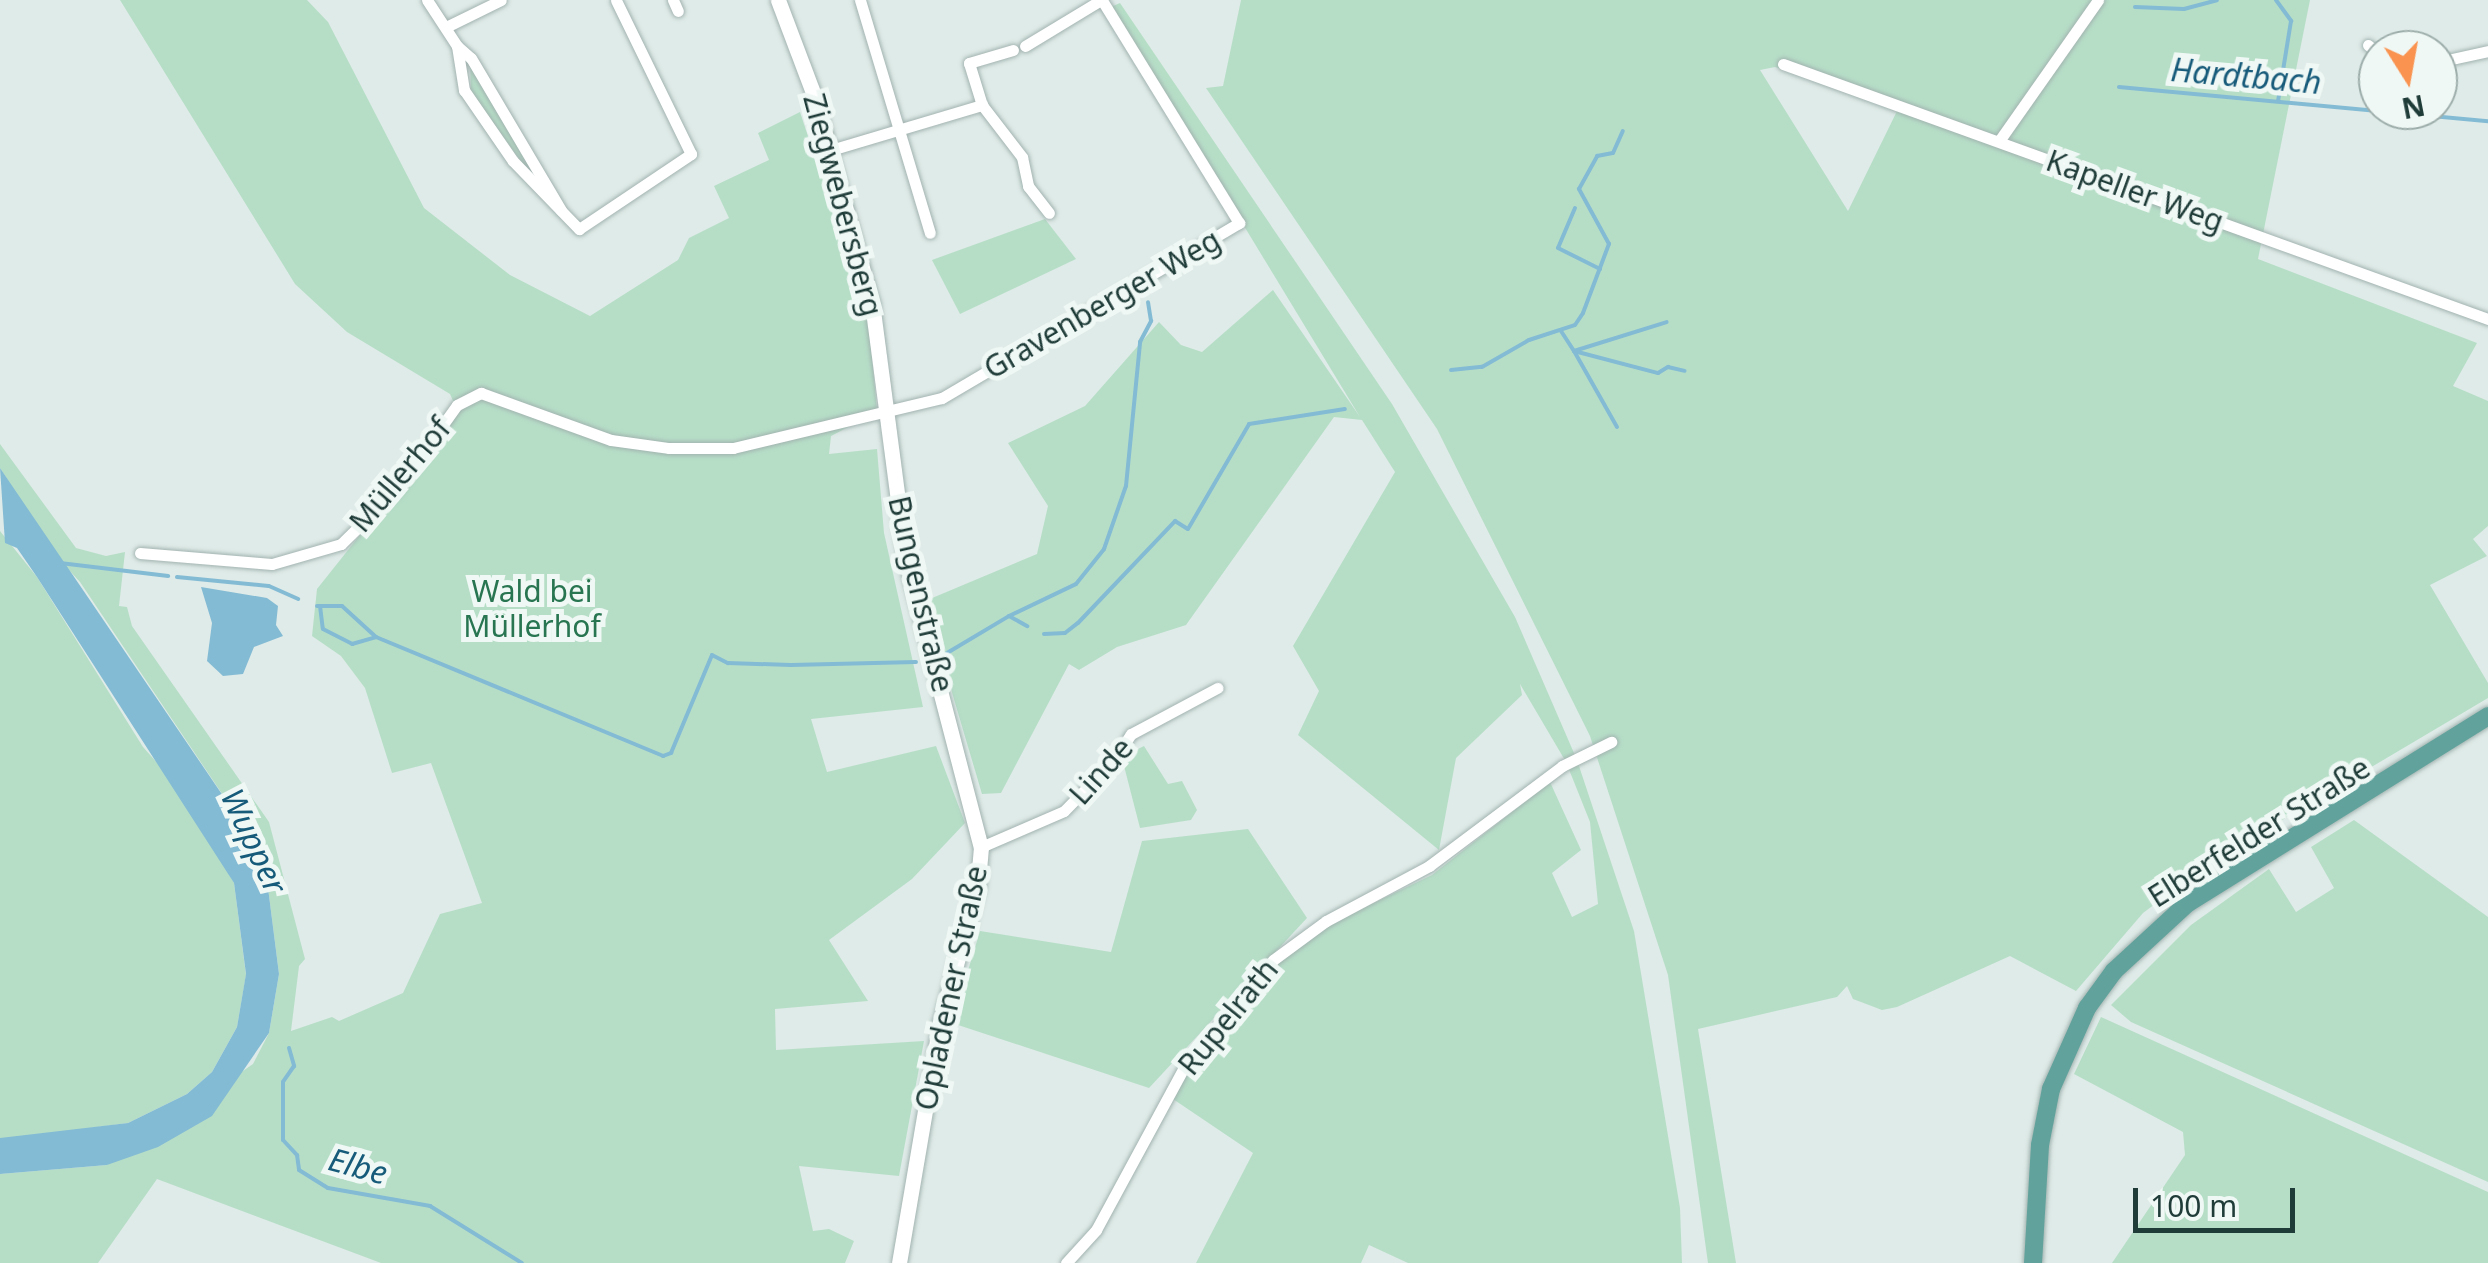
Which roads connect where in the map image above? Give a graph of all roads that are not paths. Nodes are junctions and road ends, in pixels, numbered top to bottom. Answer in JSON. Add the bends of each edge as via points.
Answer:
{"nodes":[{"id":1,"x":426,"y":0,"type":"edge"},
{"id":2,"x":501,"y":0,"type":"edge"},
{"id":3,"x":616,"y":0,"type":"edge"},
{"id":4,"x":778,"y":0,"type":"edge"},
{"id":5,"x":860,"y":0,"type":"edge"},
{"id":6,"x":1102,"y":0,"type":"edge"},
{"id":7,"x":2098,"y":0,"type":"edge"},
{"id":8,"x":446,"y":28,"type":"junction"},
{"id":9,"x":457,"y":46,"type":"junction"},
{"id":10,"x":2488,"y":51,"type":"edge"},
{"id":11,"x":2458,"y":58,"type":"edge"},
{"id":12,"x":1783,"y":64,"type":"dead end"},
{"id":13,"x":982,"y":105,"type":"junction"},
{"id":14,"x":897,"y":131,"type":"junction"},
{"id":15,"x":1999,"y":142,"type":"junction"},
{"id":16,"x":831,"y":150,"type":"junction"},
{"id":17,"x":1049,"y":212,"type":"dead end"},
{"id":18,"x":565,"y":220,"type":"junction"},
{"id":19,"x":930,"y":233,"type":"dead end"},
{"id":20,"x":2488,"y":318,"type":"edge"},
{"id":21,"x":888,"y":414,"type":"junction"},
{"id":22,"x":140,"y":553,"type":"dead end"},
{"id":23,"x":1218,"y":688,"type":"dead end"},
{"id":24,"x":949,"y":715,"type":"joint"},
{"id":25,"x":2488,"y":716,"type":"edge"},
{"id":26,"x":1612,"y":742,"type":"dead end"},
{"id":27,"x":981,"y":847,"type":"junction"},
{"id":28,"x":899,"y":1263,"type":"edge"},
{"id":29,"x":1066,"y":1263,"type":"edge"},
{"id":30,"x":2034,"y":1263,"type":"edge"}],
"edges":[{"from":1,"to":8,"type":"street"},
{"from":2,"to":8,"type":"street"},
{"from":3,"to":18,"type":"street","via":[[691,154],[579,229]]},
{"from":4,"to":16,"type":"main road","name":"Ziegwebersberg"},
{"from":5,"to":14,"type":"street"},
{"from":6,"to":13,"type":"street","name":"Gravenberger Weg","via":[[1019,48],[968,62]]},
{"from":6,"to":21,"type":"street","name":"Gravenberger Weg","via":[[1239,224],[942,398]]},
{"from":7,"to":15,"type":"street"},
{"from":8,"to":9,"type":"street"},
{"from":9,"to":18,"type":"street","via":[[471,58]]},
{"from":9,"to":18,"type":"street","via":[[464,90]]},
{"from":10,"to":11,"type":"street"},
{"from":12,"to":15,"type":"street","name":"Kapeller Weg"},
{"from":13,"to":14,"type":"street"},
{"from":13,"to":17,"type":"street","via":[[1022,157],[1028,186]]},
{"from":14,"to":16,"type":"street"},
{"from":14,"to":19,"type":"street"},
{"from":15,"to":20,"type":"street","name":"Kapeller Weg"},
{"from":16,"to":21,"type":"main road","name":"Ziegwebersberg","via":[[872,303]]},
{"from":21,"to":22,"type":"street","name":"Müllerhof","via":[[733,448],[669,448],[611,440],[482,392],[458,405],[396,489],[341,544],[272,564]]},
{"from":21,"to":24,"type":"main road","name":"Bungenstraße","via":[[906,560]]},
{"from":23,"to":27,"type":"street","name":"Linde","via":[[1130,734],[1064,811]]},
{"from":24,"to":27,"type":"main road","name":"Opladener Straße"},
{"from":25,"to":30,"type":"main road","name":"Elberfelder Straße","via":[[2238,870],[2134,948],[2098,992],[2063,1054],[2042,1131]]},
{"from":26,"to":29,"type":"street","name":"Rupelrath","via":[[1562,766],[1429,866],[1326,920],[1273,960],[1184,1067],[1096,1230]]},
{"from":27,"to":28,"type":"main road","name":"Opladener Straße","via":[[978,885],[940,1023]]}]}
